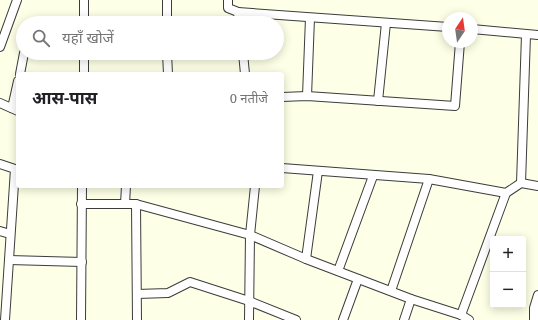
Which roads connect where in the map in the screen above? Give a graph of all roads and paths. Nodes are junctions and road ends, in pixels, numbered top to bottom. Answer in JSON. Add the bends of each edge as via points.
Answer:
{"nodes":[{"id":1,"x":17,"y":0,"type":"edge"},
{"id":2,"x":84,"y":0,"type":"edge"},
{"id":3,"x":167,"y":0,"type":"edge"},
{"id":4,"x":228,"y":0,"type":"edge"},
{"id":5,"x":238,"y":12,"type":"junction"},
{"id":6,"x":84,"y":16,"type":"edge"},
{"id":7,"x":167,"y":16,"type":"edge"},
{"id":8,"x":238,"y":16,"type":"edge"},
{"id":9,"x":310,"y":18,"type":"junction"},
{"id":10,"x":386,"y":23,"type":"junction"},
{"id":11,"x":442,"y":27,"type":"edge"},
{"id":12,"x":478,"y":30,"type":"edge"},
{"id":13,"x":526,"y":35,"type":"junction"},
{"id":14,"x":538,"y":35,"type":"edge"},
{"id":15,"x":0,"y":47,"type":"edge"},
{"id":16,"x":460,"y":48,"type":"edge"},
{"id":17,"x":23,"y":60,"type":"edge"},
{"id":18,"x":84,"y":60,"type":"edge"},
{"id":19,"x":168,"y":60,"type":"edge"},
{"id":20,"x":244,"y":60,"type":"edge"},
{"id":21,"x":20,"y":72,"type":"edge"},
{"id":22,"x":84,"y":72,"type":"edge"},
{"id":23,"x":168,"y":72,"type":"edge"},
{"id":24,"x":245,"y":72,"type":"edge"},
{"id":25,"x":307,"y":96,"type":"junction"},
{"id":26,"x":284,"y":97,"type":"edge"},
{"id":27,"x":378,"y":101,"type":"junction"},
{"id":28,"x":0,"y":103,"type":"edge"},
{"id":29,"x":15,"y":110,"type":"edge"},
{"id":30,"x":0,"y":164,"type":"edge"},
{"id":31,"x":284,"y":168,"type":"edge"},
{"id":32,"x":318,"y":171,"type":"junction"},
{"id":33,"x":374,"y":176,"type":"junction"},
{"id":34,"x":429,"y":179,"type":"junction"},
{"id":35,"x":521,"y":183,"type":"junction"},
{"id":36,"x":538,"y":186,"type":"edge"},
{"id":37,"x":82,"y":188,"type":"edge"},
{"id":38,"x":126,"y":188,"type":"edge"},
{"id":39,"x":255,"y":188,"type":"edge"},
{"id":40,"x":506,"y":193,"type":"junction"},
{"id":41,"x":81,"y":204,"type":"junction"},
{"id":42,"x":125,"y":204,"type":"junction"},
{"id":43,"x":136,"y":204,"type":"junction"},
{"id":44,"x":0,"y":231,"type":"edge"},
{"id":45,"x":10,"y":234,"type":"junction"},
{"id":46,"x":250,"y":235,"type":"junction"},
{"id":47,"x":306,"y":259,"type":"junction"},
{"id":48,"x":9,"y":260,"type":"junction"},
{"id":49,"x":82,"y":262,"type":"junction"},
{"id":50,"x":338,"y":271,"type":"junction"},
{"id":51,"x":358,"y":279,"type":"junction"},
{"id":52,"x":391,"y":291,"type":"junction"},
{"id":53,"x":3,"y":293,"type":"edge"},
{"id":54,"x":137,"y":294,"type":"junction"},
{"id":55,"x":538,"y":295,"type":"edge"},
{"id":56,"x":411,"y":299,"type":"junction"},
{"id":57,"x":249,"y":301,"type":"junction"},
{"id":58,"x":536,"y":309,"type":"edge"},
{"id":59,"x":461,"y":315,"type":"junction"},
{"id":60,"x":5,"y":320,"type":"edge"},
{"id":61,"x":81,"y":320,"type":"edge"},
{"id":62,"x":137,"y":320,"type":"edge"},
{"id":63,"x":249,"y":320,"type":"edge"},
{"id":64,"x":296,"y":320,"type":"edge"},
{"id":65,"x":343,"y":320,"type":"edge"},
{"id":66,"x":404,"y":320,"type":"edge"},
{"id":67,"x":469,"y":320,"type":"edge"},
{"id":68,"x":534,"y":320,"type":"edge"}],
"edges":[{"from":1,"to":15,"type":"street"},
{"from":2,"to":6,"type":"street"},
{"from":3,"to":7,"type":"street"},
{"from":4,"to":5,"type":"street","via":[[228,8]]},
{"from":5,"to":8,"type":"street"},
{"from":5,"to":9,"type":"street"},
{"from":9,"to":10,"type":"street"},
{"from":9,"to":25,"type":"street"},
{"from":10,"to":11,"type":"street"},
{"from":10,"to":27,"type":"street"},
{"from":12,"to":13,"type":"street"},
{"from":13,"to":14,"type":"street"},
{"from":13,"to":35,"type":"street"},
{"from":16,"to":27,"type":"street","via":[[455,106]]},
{"from":17,"to":21,"type":"street"},
{"from":18,"to":22,"type":"street"},
{"from":19,"to":23,"type":"street"},
{"from":20,"to":24,"type":"street"},
{"from":25,"to":26,"type":"street"},
{"from":25,"to":27,"type":"street"},
{"from":28,"to":29,"type":"street"},
{"from":30,"to":45,"type":"street","via":[[15,169]]},
{"from":31,"to":32,"type":"street"},
{"from":32,"to":33,"type":"street"},
{"from":32,"to":47,"type":"street"},
{"from":33,"to":34,"type":"street"},
{"from":33,"to":50,"type":"street"},
{"from":34,"to":40,"type":"street"},
{"from":34,"to":52,"type":"street"},
{"from":35,"to":36,"type":"street"},
{"from":35,"to":40,"type":"street"},
{"from":37,"to":41,"type":"street"},
{"from":38,"to":42,"type":"street"},
{"from":39,"to":46,"type":"street"},
{"from":40,"to":59,"type":"street"},
{"from":41,"to":42,"type":"street"},
{"from":41,"to":49,"type":"street"},
{"from":42,"to":43,"type":"street"},
{"from":43,"to":46,"type":"street"},
{"from":43,"to":54,"type":"street"},
{"from":44,"to":45,"type":"street"},
{"from":45,"to":48,"type":"street"},
{"from":46,"to":47,"type":"street"},
{"from":46,"to":57,"type":"street"},
{"from":47,"to":50,"type":"street"},
{"from":48,"to":49,"type":"street"},
{"from":48,"to":53,"type":"street"},
{"from":49,"to":61,"type":"street"},
{"from":50,"to":51,"type":"street"},
{"from":51,"to":52,"type":"street"},
{"from":51,"to":65,"type":"street"},
{"from":52,"to":56,"type":"street"},
{"from":53,"to":60,"type":"street"},
{"from":54,"to":57,"type":"street","via":[[168,292],[190,282]]},
{"from":54,"to":62,"type":"street"},
{"from":55,"to":58,"type":"street"},
{"from":56,"to":59,"type":"street"},
{"from":56,"to":66,"type":"street"},
{"from":57,"to":63,"type":"street"},
{"from":57,"to":64,"type":"street"},
{"from":58,"to":68,"type":"street"},
{"from":59,"to":67,"type":"street"}]}
